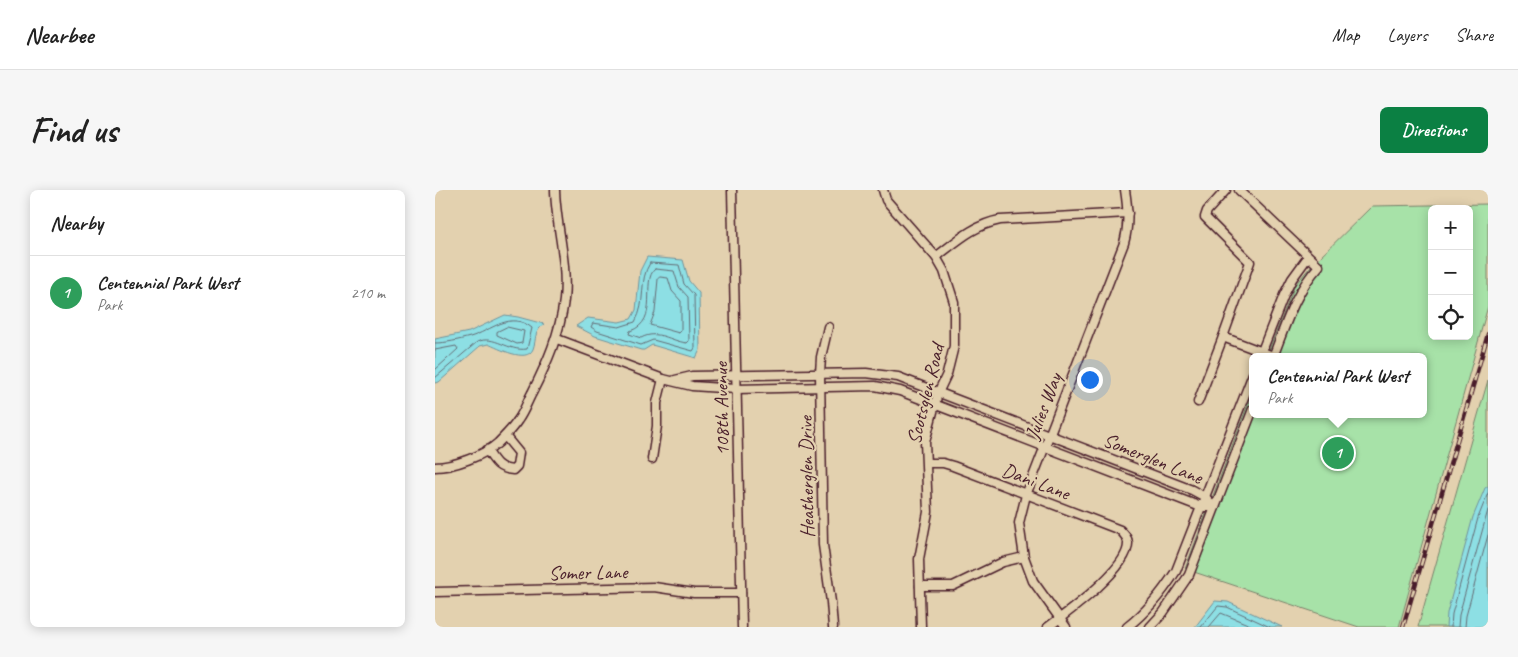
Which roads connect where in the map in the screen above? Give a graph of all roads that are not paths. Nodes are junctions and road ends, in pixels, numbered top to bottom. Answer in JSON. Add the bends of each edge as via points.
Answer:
{"nodes":[{"id":1,"x":555,"y":190,"type":"edge"},
{"id":2,"x":732,"y":190,"type":"edge"},
{"id":3,"x":883,"y":190,"type":"edge"},
{"id":4,"x":1125,"y":190,"type":"edge"},
{"id":5,"x":1226,"y":190,"type":"edge"},
{"id":6,"x":1239,"y":190,"type":"edge"},
{"id":7,"x":1128,"y":213,"type":"junction"},
{"id":8,"x":936,"y":257,"type":"junction"},
{"id":9,"x":1309,"y":257,"type":"junction"},
{"id":10,"x":828,"y":327,"type":"dead end"},
{"id":11,"x":1223,"y":337,"type":"junction"},
{"id":12,"x":557,"y":338,"type":"junction"},
{"id":13,"x":1259,"y":353,"type":"edge"},
{"id":14,"x":1261,"y":353,"type":"edge"},
{"id":15,"x":1275,"y":353,"type":"edge"},
{"id":16,"x":820,"y":374,"type":"junction"},
{"id":17,"x":736,"y":376,"type":"junction"},
{"id":18,"x":663,"y":379,"type":"junction"},
{"id":19,"x":673,"y":380,"type":"junction"},
{"id":20,"x":1249,"y":384,"type":"edge"},
{"id":21,"x":821,"y":387,"type":"junction"},
{"id":22,"x":737,"y":389,"type":"junction"},
{"id":23,"x":938,"y":393,"type":"junction"},
{"id":24,"x":1198,"y":402,"type":"dead end"},
{"id":25,"x":935,"y":404,"type":"junction"},
{"id":26,"x":1250,"y":418,"type":"edge"},
{"id":27,"x":1049,"y":435,"type":"junction"},
{"id":28,"x":505,"y":436,"type":"junction"},
{"id":29,"x":1045,"y":446,"type":"junction"},
{"id":30,"x":487,"y":450,"type":"junction"},
{"id":31,"x":652,"y":459,"type":"dead end"},
{"id":32,"x":927,"y":463,"type":"junction"},
{"id":33,"x":435,"y":467,"type":"edge"},
{"id":34,"x":1027,"y":495,"type":"junction"},
{"id":35,"x":1205,"y":497,"type":"junction"},
{"id":36,"x":1201,"y":507,"type":"junction"},
{"id":37,"x":1215,"y":507,"type":"junction"},
{"id":38,"x":1024,"y":556,"type":"junction"},
{"id":39,"x":920,"y":586,"type":"junction"},
{"id":40,"x":435,"y":592,"type":"edge"},
{"id":41,"x":741,"y":593,"type":"junction"},
{"id":42,"x":1059,"y":618,"type":"junction"},
{"id":43,"x":742,"y":627,"type":"edge"},
{"id":44,"x":833,"y":627,"type":"edge"},
{"id":45,"x":921,"y":627,"type":"edge"},
{"id":46,"x":1047,"y":627,"type":"edge"},
{"id":47,"x":1066,"y":627,"type":"edge"},
{"id":48,"x":1127,"y":627,"type":"edge"},
{"id":49,"x":1149,"y":627,"type":"edge"}],
"edges":[{"from":1,"to":12,"type":"street","via":[[564,265],[564,300]]},
{"from":2,"to":17,"type":"street","name":"108th Avenue"},
{"from":3,"to":8,"type":"street","name":"Scotsglen Road","via":[[887,200]]},
{"from":4,"to":7,"type":"street","name":"Julies Way"},
{"from":5,"to":11,"type":"street","via":[[1206,214],[1207,220],[1250,262]]},
{"from":6,"to":9,"type":"street"},
{"from":7,"to":8,"type":"street","via":[[987,222]]},
{"from":7,"to":27,"type":"street","name":"Julies Way","via":[[1124,243]]},
{"from":8,"to":23,"type":"street","name":"Scotsglen Road","via":[[954,302],[955,326],[947,374]]},
{"from":9,"to":14,"type":"street","via":[[1284,295]]},
{"from":9,"to":15,"type":"street","via":[[1319,266],[1295,300]]},
{"from":10,"to":16,"type":"street","name":"Heatherglen Drive"},
{"from":11,"to":13,"type":"street"},
{"from":11,"to":24,"type":"street"},
{"from":12,"to":18,"type":"street","name":"Somerglen Lane"},
{"from":12,"to":28,"type":"street","via":[[518,420]]},
{"from":16,"to":17,"type":"street","name":"Somerglen Lane"},
{"from":16,"to":21,"type":"street","name":"Heatherglen Drive"},
{"from":16,"to":23,"type":"street","name":"Somerglen Lane","via":[[883,374]]},
{"from":17,"to":19,"type":"street","name":"Somerglen Lane","via":[[692,376]]},
{"from":17,"to":22,"type":"street","name":"108th Avenue"},
{"from":18,"to":19,"type":"street","name":"Somerglen Lane"},
{"from":18,"to":31,"type":"street","via":[[657,403]]},
{"from":19,"to":22,"type":"street","name":"Somerglen Lane","via":[[692,386]]},
{"from":20,"to":35,"type":"street"},
{"from":21,"to":22,"type":"street","name":"Somerglen Lane"},
{"from":21,"to":25,"type":"street","name":"Somerglen Lane","via":[[875,386]]},
{"from":21,"to":44,"type":"street","name":"Heatherglen Drive","via":[[823,545]]},
{"from":22,"to":41,"type":"street","name":"108th Avenue"},
{"from":23,"to":25,"type":"street","name":"Scotsglen Road"},
{"from":23,"to":27,"type":"street","name":"Somerglen Lane"},
{"from":25,"to":29,"type":"street","name":"Somerglen Lane"},
{"from":25,"to":32,"type":"street","name":"Scotsglen Road","via":[[925,442]]},
{"from":26,"to":37,"type":"street"},
{"from":27,"to":29,"type":"street","name":"Julies Way"},
{"from":27,"to":35,"type":"street","name":"Somerglen Lane"},
{"from":28,"to":30,"type":"street"},
{"from":28,"to":30,"type":"street","via":[[519,453],[513,470],[498,466]]},
{"from":29,"to":34,"type":"street","name":"Julies Way"},
{"from":29,"to":36,"type":"street","name":"Somerglen Lane"},
{"from":30,"to":33,"type":"street","via":[[465,461]]},
{"from":32,"to":34,"type":"street","name":"Dani Lane","via":[[953,466]]},
{"from":32,"to":39,"type":"street","name":"Scotsglen Road","via":[[928,512],[919,559]]},
{"from":34,"to":38,"type":"street","name":"Julies Way","via":[[1019,523]]},
{"from":34,"to":42,"type":"street","name":"Dani Lane","via":[[1120,530],[1128,542],[1124,558],[1111,576]]},
{"from":35,"to":36,"type":"street"},
{"from":35,"to":37,"type":"street","name":"Somerglen Lane"},
{"from":36,"to":37,"type":"street","name":"Somerglen Lane"},
{"from":36,"to":48,"type":"street","via":[[1176,571],[1150,608]]},
{"from":37,"to":49,"type":"street","via":[[1189,575],[1163,613]]},
{"from":38,"to":39,"type":"street","via":[[1003,562],[953,586]]},
{"from":38,"to":42,"type":"street","name":"Julies Way","via":[[1033,581]]},
{"from":39,"to":45,"type":"street","name":"Scotsglen Road"},
{"from":40,"to":41,"type":"street","name":"Somer Lane","via":[[653,587],[694,594]]},
{"from":41,"to":43,"type":"street","name":"108th Avenue"},
{"from":42,"to":46,"type":"street"},
{"from":42,"to":47,"type":"street","name":"Julies Way"}]}
